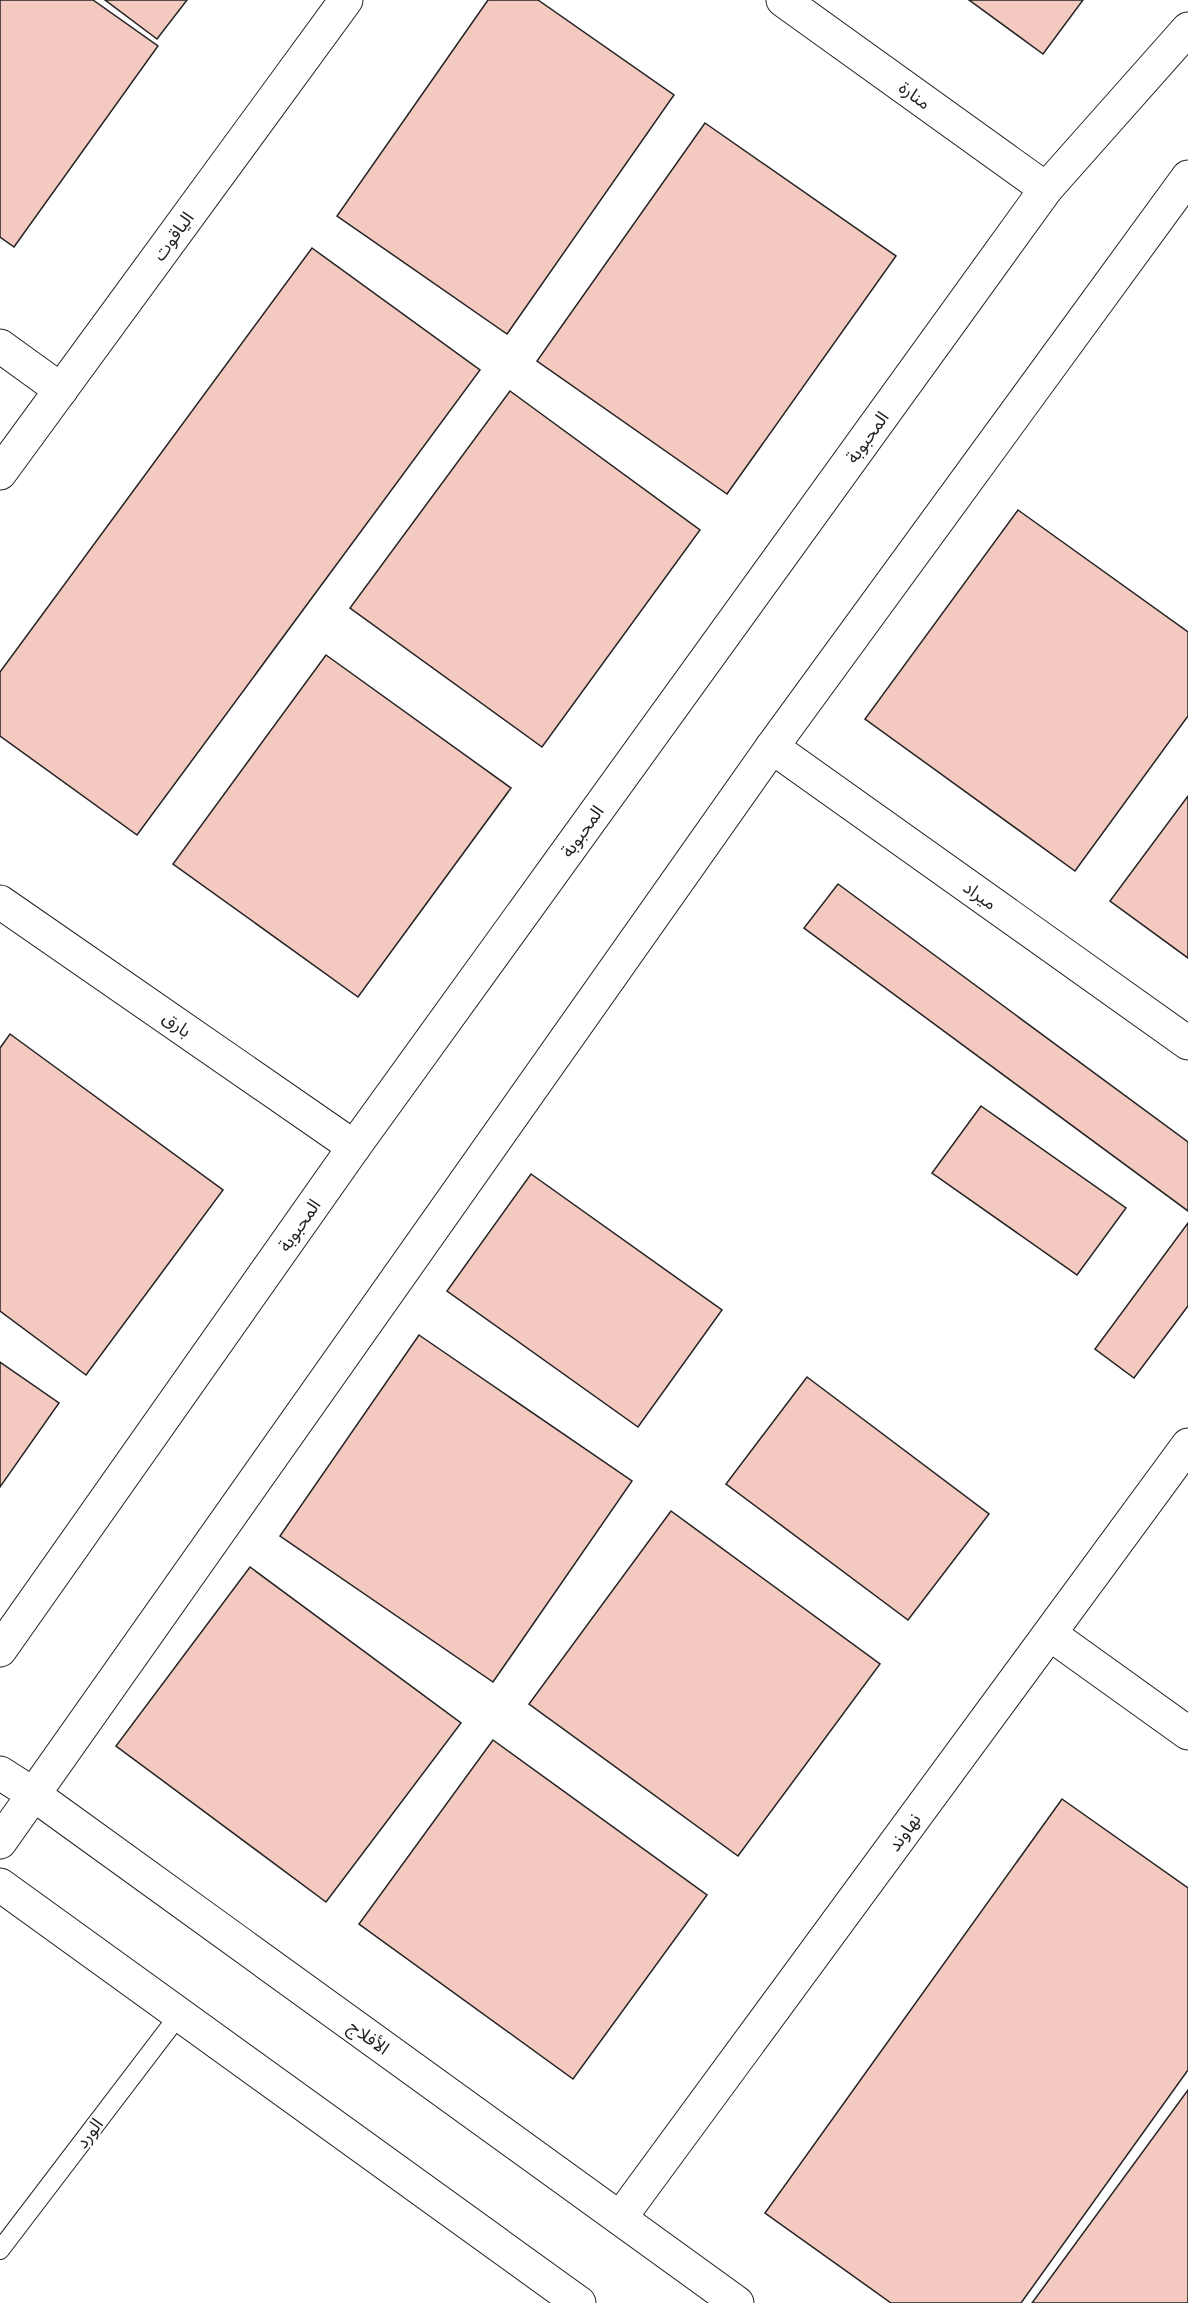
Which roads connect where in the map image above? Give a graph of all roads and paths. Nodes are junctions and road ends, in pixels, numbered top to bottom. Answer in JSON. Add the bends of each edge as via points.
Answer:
{"nodes":[{"id":1,"x":346,"y":0,"type":"edge"},
{"id":2,"x":783,"y":0,"type":"edge"},
{"id":3,"x":1188,"y":29,"type":"edge"},
{"id":4,"x":1188,"y":177,"type":"edge"},
{"id":5,"x":1046,"y":189,"type":"junction"},
{"id":6,"x":0,"y":346,"type":"edge"},
{"id":7,"x":60,"y":390,"type":"junction"},
{"id":8,"x":0,"y":473,"type":"edge"},
{"id":9,"x":772,"y":747,"type":"junction"},
{"id":10,"x":0,"y":902,"type":"edge"},
{"id":11,"x":1188,"y":1043,"type":"edge"},
{"id":12,"x":354,"y":1147,"type":"junction"},
{"id":13,"x":1188,"y":1445,"type":"edge"},
{"id":14,"x":1050,"y":1634,"type":"junction"},
{"id":15,"x":0,"y":1650,"type":"edge"},
{"id":16,"x":1188,"y":1733,"type":"edge"},
{"id":17,"x":0,"y":1773,"type":"edge"},
{"id":18,"x":33,"y":1794,"type":"junction"},
{"id":19,"x":0,"y":1842,"type":"edge"},
{"id":20,"x":0,"y":1885,"type":"edge"},
{"id":21,"x":179,"y":2015,"type":"junction"},
{"id":22,"x":620,"y":2218,"type":"junction"},
{"id":23,"x":0,"y":2250,"type":"edge"},
{"id":24,"x":579,"y":2303,"type":"edge"},
{"id":25,"x":737,"y":2303,"type":"edge"}],
"edges":[{"from":1,"to":7,"type":"street","name":"الياقوت"},
{"from":2,"to":5,"type":"street","name":"منارة"},
{"from":3,"to":5,"type":"street","name":"المحبوبة"},
{"from":4,"to":9,"type":"street"},
{"from":5,"to":12,"type":"street","name":"المحبوبة"},
{"from":6,"to":7,"type":"street"},
{"from":7,"to":8,"type":"street","name":"الياقوت"},
{"from":9,"to":11,"type":"street","name":"ميراد"},
{"from":9,"to":18,"type":"street"},
{"from":10,"to":12,"type":"street","name":"بارق"},
{"from":12,"to":15,"type":"street","name":"المحبوبة"},
{"from":13,"to":14,"type":"street","name":"نهاوند"},
{"from":14,"to":16,"type":"street"},
{"from":14,"to":22,"type":"street","name":"نهاوند"},
{"from":17,"to":18,"type":"street","name":"الأفلاج"},
{"from":18,"to":19,"type":"street"},
{"from":18,"to":22,"type":"street","name":"الأفلاج"},
{"from":20,"to":21,"type":"street"},
{"from":21,"to":23,"type":"lane","name":"الورد"},
{"from":21,"to":24,"type":"street"},
{"from":22,"to":25,"type":"street","name":"الأفلاج"}]}
